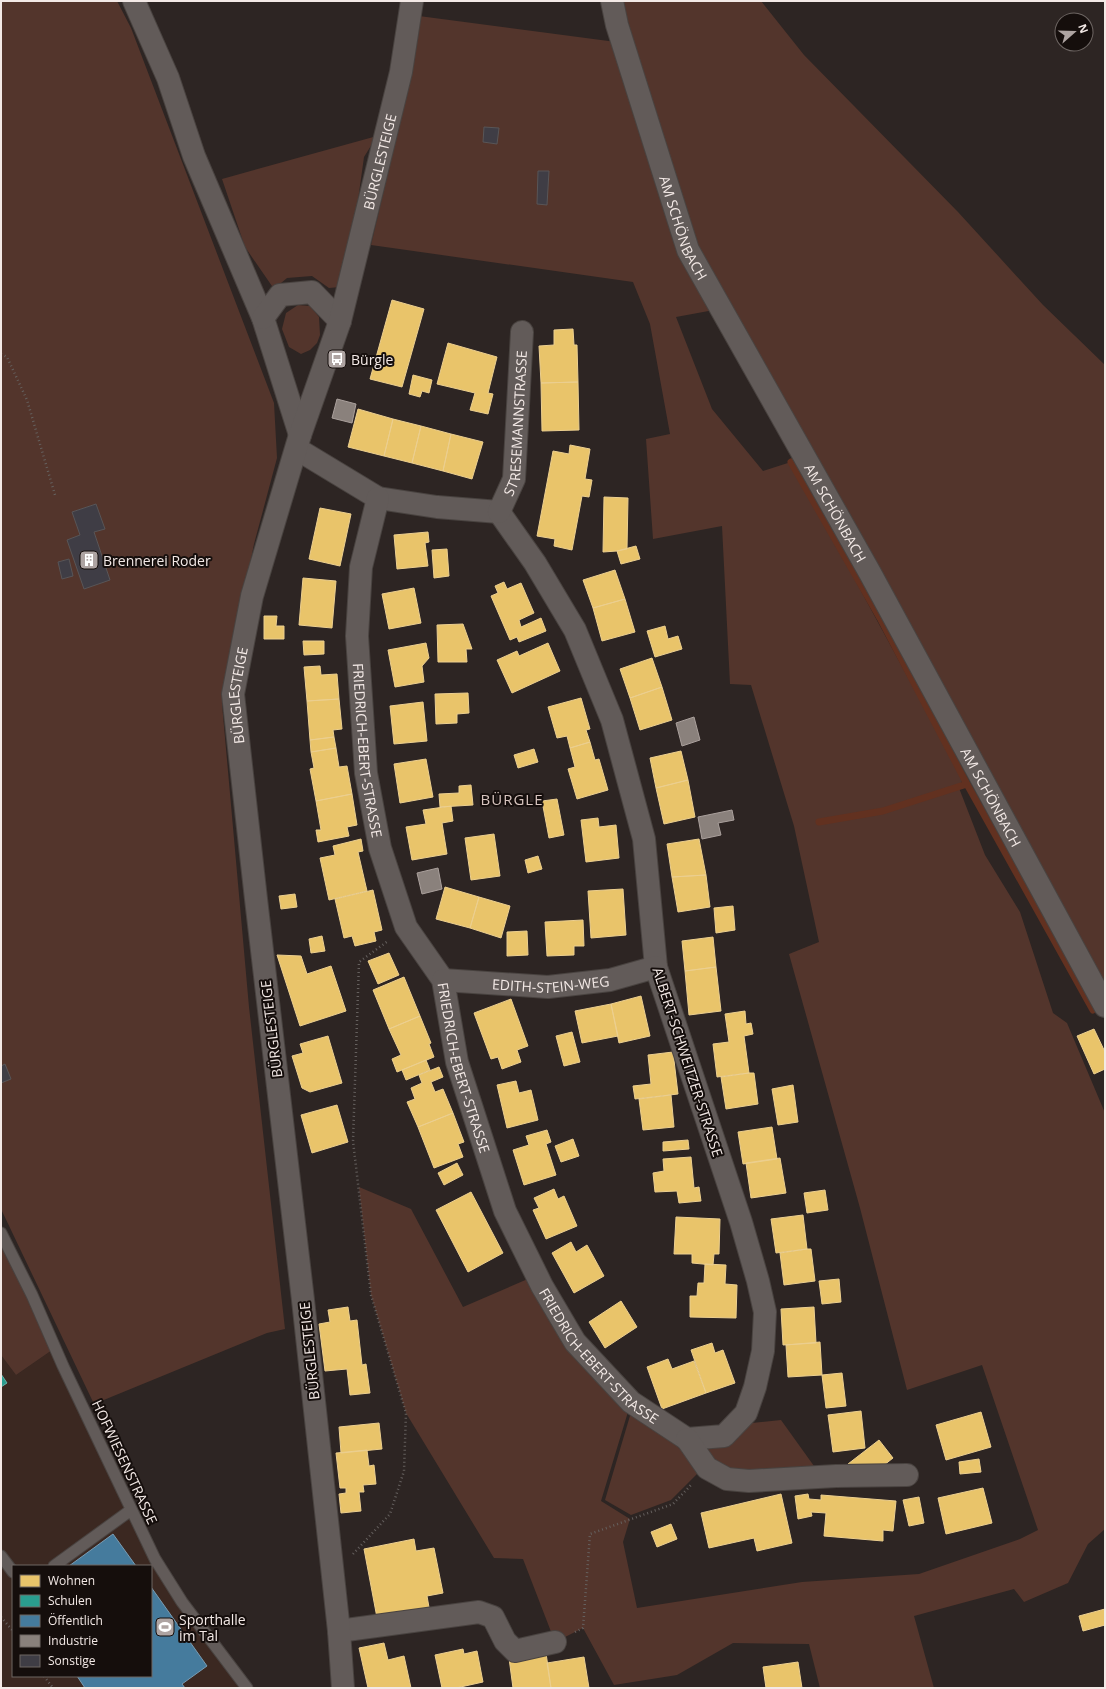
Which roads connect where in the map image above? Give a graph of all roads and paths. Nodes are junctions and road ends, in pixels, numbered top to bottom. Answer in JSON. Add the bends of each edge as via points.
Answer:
{"nodes":[{"id":1,"x":134,"y":1,"type":"edge"},
{"id":2,"x":412,"y":1,"type":"edge"},
{"id":3,"x":612,"y":1,"type":"edge"},
{"id":4,"x":263,"y":318,"type":"junction"},
{"id":5,"x":340,"y":321,"type":"junction"},
{"id":6,"x":522,"y":332,"type":"dead end"},
{"id":7,"x":1,"y":354,"type":"edge"},
{"id":8,"x":299,"y":442,"type":"junction"},
{"id":9,"x":55,"y":495,"type":"dead end"},
{"id":10,"x":378,"y":498,"type":"junction"},
{"id":11,"x":499,"y":512,"type":"junction"},
{"id":12,"x":406,"y":927,"type":"junction"},
{"id":13,"x":656,"y":967,"type":"junction"},
{"id":14,"x":443,"y":980,"type":"junction"},
{"id":15,"x":1105,"y":1006,"type":"edge"},
{"id":16,"x":1,"y":1233,"type":"edge"},
{"id":17,"x":687,"y":1439,"type":"junction"},
{"id":18,"x":707,"y":1468,"type":"junction"},
{"id":19,"x":907,"y":1476,"type":"dead end"},
{"id":20,"x":131,"y":1510,"type":"junction"},
{"id":21,"x":1,"y":1556,"type":"edge"},
{"id":22,"x":55,"y":1565,"type":"edge"},
{"id":23,"x":12,"y":1571,"type":"edge"},
{"id":24,"x":333,"y":1576,"type":"junction"},
{"id":25,"x":1,"y":1616,"type":"edge"},
{"id":26,"x":583,"y":1628,"type":"dead end"},
{"id":27,"x":12,"y":1630,"type":"edge"},
{"id":28,"x":339,"y":1631,"type":"junction"},
{"id":29,"x":555,"y":1642,"type":"dead end"},
{"id":30,"x":45,"y":1677,"type":"edge"},
{"id":31,"x":53,"y":1688,"type":"edge"},
{"id":32,"x":247,"y":1688,"type":"edge"},
{"id":33,"x":343,"y":1688,"type":"edge"}],
"edges":[{"from":1,"to":4,"type":"street","via":[[168,78],[194,156]]},
{"from":2,"to":5,"type":"street","name":"BÜRGLESTEIGE","via":[[401,72]]},
{"from":3,"to":15,"type":"street","name":"AM SCHÖNBACH","via":[[617,25],[688,250],[870,573]]},
{"from":4,"to":5,"type":"street","via":[[280,295],[312,292]]},
{"from":4,"to":8,"type":"street"},
{"from":5,"to":8,"type":"street","name":"BÜRGLESTEIGE"},
{"from":6,"to":11,"type":"street","name":"STRESEMANNSTRASSE","via":[[514,479]]},
{"from":7,"to":9,"type":"path","via":[[7,357],[27,400]]},
{"from":8,"to":10,"type":"street"},
{"from":8,"to":24,"type":"street","name":"BÜRGLESTEIGE","via":[[252,596],[234,694]]},
{"from":10,"to":11,"type":"street","via":[[437,507]]},
{"from":10,"to":12,"type":"street","name":"FRIEDRICH-EBERT-STRASSE","via":[[360,567],[357,636],[366,773],[380,848]]},
{"from":11,"to":13,"type":"street","name":"ALBERT-SCHWEITZER-STRASSE","via":[[535,563],[575,630],[612,720],[644,839]]},
{"from":12,"to":14,"type":"street","name":"FRIEDRICH-EBERT-STRASSE"},
{"from":12,"to":24,"type":"path","via":[[359,962],[354,1141],[371,1295],[406,1413],[404,1471],[390,1514]]},
{"from":13,"to":14,"type":"street","name":"EDITH-STEIN-WEG","via":[[610,980],[548,987]]},
{"from":13,"to":17,"type":"street","name":"ALBERT-SCHWEITZER-STRASSE","via":[[741,1222],[765,1312],[763,1351],[746,1413],[724,1436]]},
{"from":14,"to":17,"type":"street","name":"FRIEDRICH-EBERT-STRASSE","via":[[457,1062],[505,1211],[542,1286],[575,1342],[631,1402]]},
{"from":16,"to":20,"type":"lane","name":"HOFWIESENSTRASSE"},
{"from":17,"to":18,"type":"street","name":"FRIEDRICH-EBERT-STRASSE"},
{"from":18,"to":19,"type":"street","name":"FRIEDRICH-EBERT-STRASSE","via":[[727,1478],[749,1481],[836,1476]]},
{"from":18,"to":26,"type":"path","via":[[673,1504],[590,1534]]},
{"from":20,"to":22,"type":"lane"},
{"from":20,"to":32,"type":"lane","name":"HOFWIESENSTRASSE","via":[[154,1559],[182,1602]]},
{"from":21,"to":23,"type":"lane"},
{"from":24,"to":28,"type":"street","name":"BÜRGLESTEIGE"},
{"from":25,"to":27,"type":"path"},
{"from":28,"to":29,"type":"street","via":[[479,1612],[493,1617],[505,1641],[515,1651]]},
{"from":28,"to":33,"type":"street","name":"BÜRGLESTEIGE"},
{"from":30,"to":31,"type":"path"}]}
